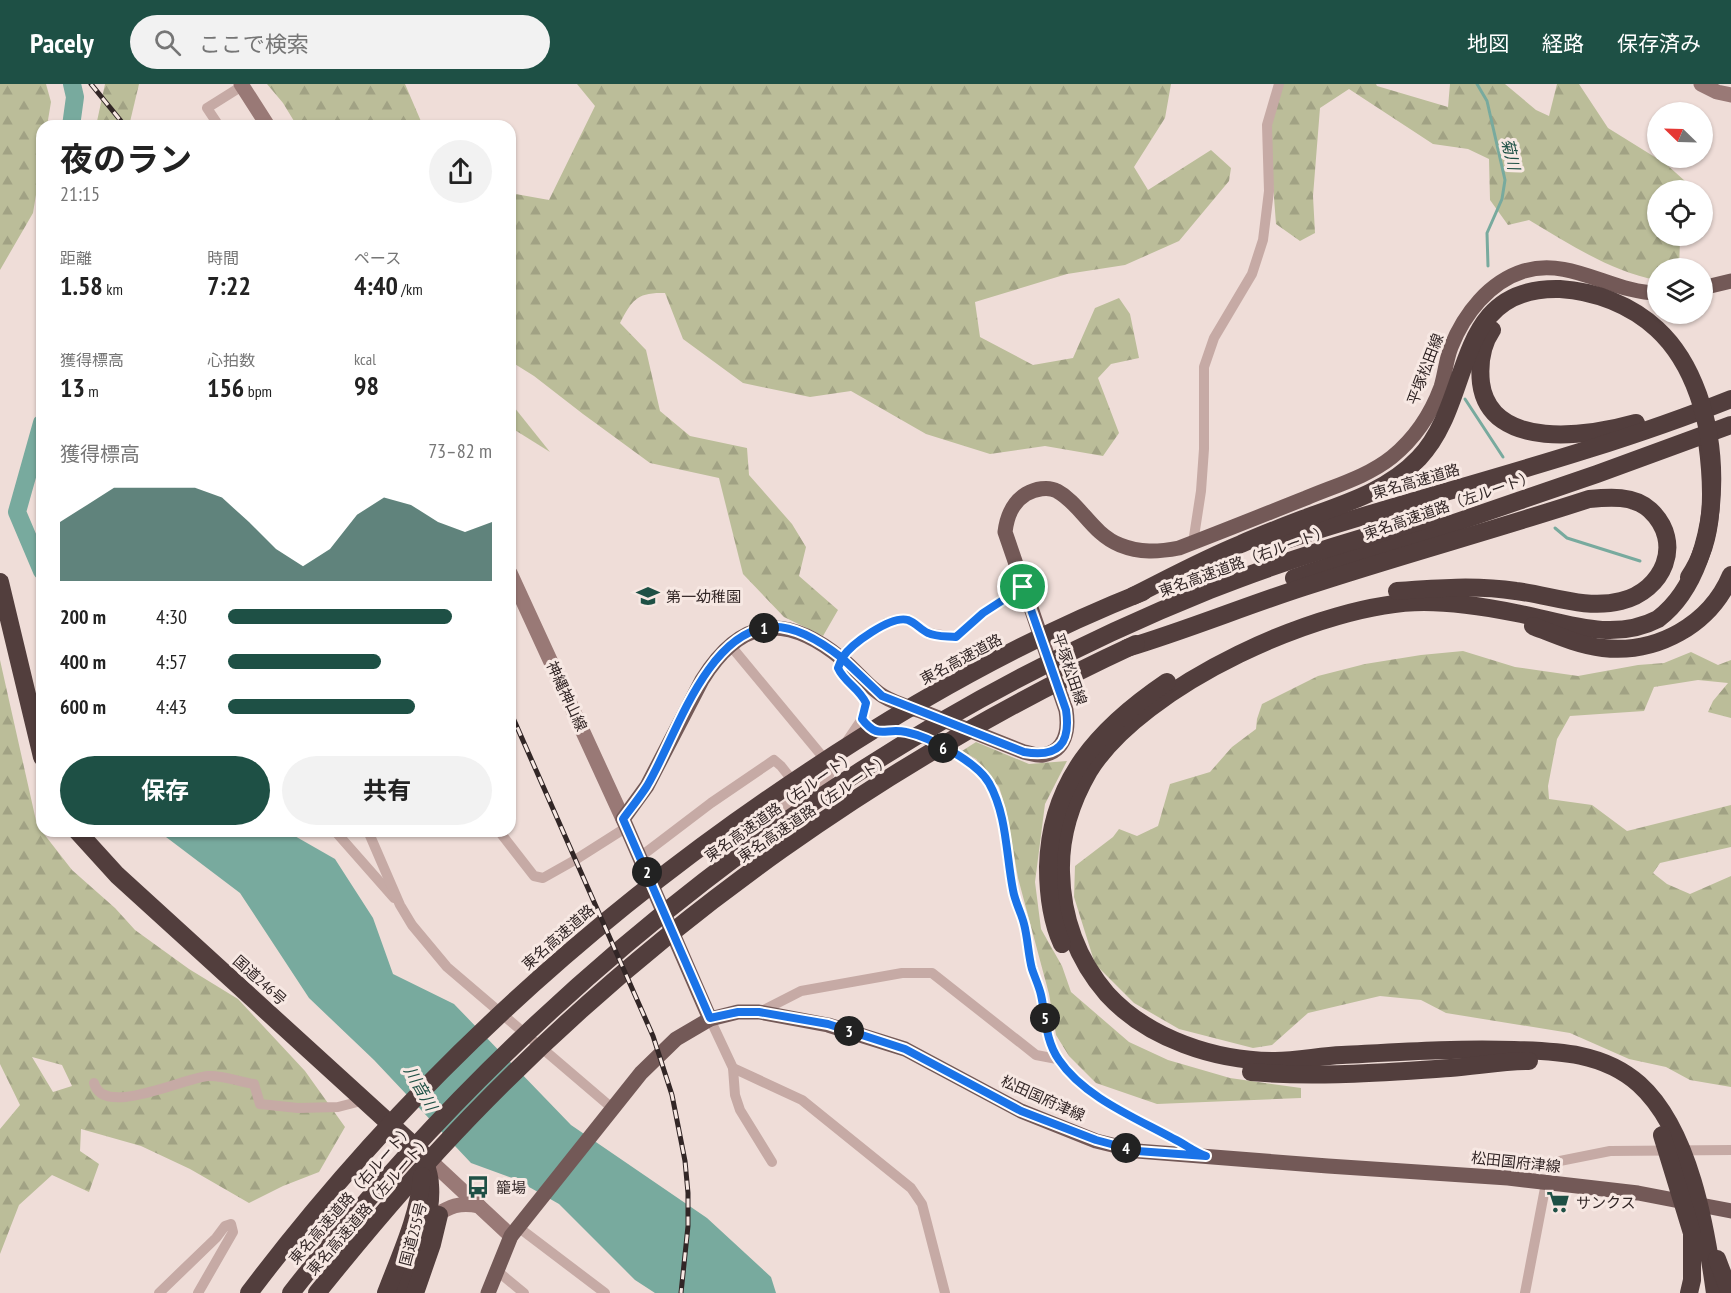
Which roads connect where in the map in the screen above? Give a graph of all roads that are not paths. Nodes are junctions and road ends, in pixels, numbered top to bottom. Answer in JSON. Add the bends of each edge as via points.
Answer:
{"nodes":[{"id":1,"x":1279,"y":84,"type":"edge"},
{"id":2,"x":1701,"y":84,"type":"edge"},
{"id":3,"x":241,"y":85,"type":"edge"},
{"id":4,"x":1731,"y":95,"type":"edge"},
{"id":5,"x":215,"y":120,"type":"edge"},
{"id":6,"x":264,"y":120,"type":"edge"},
{"id":7,"x":1731,"y":281,"type":"edge"},
{"id":8,"x":1713,"y":285,"type":"edge"},
{"id":9,"x":1647,"y":292,"type":"edge"},
{"id":10,"x":1689,"y":378,"type":"junction"},
{"id":11,"x":1731,"y":390,"type":"edge"},
{"id":12,"x":1731,"y":399,"type":"edge"},
{"id":13,"x":1731,"y":425,"type":"edge"},
{"id":14,"x":1686,"y":442,"type":"junction"},
{"id":15,"x":1717,"y":469,"type":"junction"},
{"id":16,"x":1193,"y":543,"type":"junction"},
{"id":17,"x":1731,"y":575,"type":"edge"},
{"id":18,"x":0,"y":582,"type":"edge"},
{"id":19,"x":516,"y":586,"type":"edge"},
{"id":20,"x":1023,"y":587,"type":"junction"},
{"id":21,"x":1440,"y":589,"type":"junction"},
{"id":22,"x":1133,"y":596,"type":"junction"},
{"id":23,"x":1469,"y":606,"type":"junction"},
{"id":24,"x":730,"y":645,"type":"junction"},
{"id":25,"x":1126,"y":648,"type":"junction"},
{"id":26,"x":842,"y":658,"type":"junction"},
{"id":27,"x":862,"y":719,"type":"junction"},
{"id":28,"x":36,"y":732,"type":"edge"},
{"id":29,"x":832,"y":768,"type":"junction"},
{"id":30,"x":803,"y":794,"type":"junction"},
{"id":31,"x":769,"y":819,"type":"dead end"},
{"id":32,"x":625,"y":823,"type":"junction"},
{"id":33,"x":82,"y":837,"type":"edge"},
{"id":34,"x":340,"y":837,"type":"edge"},
{"id":35,"x":371,"y":837,"type":"edge"},
{"id":36,"x":504,"y":837,"type":"edge"},
{"id":37,"x":640,"y":857,"type":"junction"},
{"id":38,"x":400,"y":905,"type":"junction"},
{"id":39,"x":759,"y":1012,"type":"junction"},
{"id":40,"x":710,"y":1018,"type":"junction"},
{"id":41,"x":1058,"y":1059,"type":"junction"},
{"id":42,"x":733,"y":1068,"type":"junction"},
{"id":43,"x":94,"y":1083,"type":"dead end"},
{"id":44,"x":365,"y":1100,"type":"junction"},
{"id":45,"x":609,"y":1111,"type":"junction"},
{"id":46,"x":1668,"y":1134,"type":"junction"},
{"id":47,"x":1731,"y":1150,"type":"edge"},
{"id":48,"x":422,"y":1153,"type":"junction"},
{"id":49,"x":1206,"y":1156,"type":"junction"},
{"id":50,"x":772,"y":1162,"type":"dead end"},
{"id":51,"x":1508,"y":1178,"type":"junction"},
{"id":52,"x":1546,"y":1183,"type":"junction"},
{"id":53,"x":479,"y":1206,"type":"junction"},
{"id":54,"x":1731,"y":1211,"type":"edge"},
{"id":55,"x":433,"y":1216,"type":"junction"},
{"id":56,"x":1696,"y":1223,"type":"junction"},
{"id":57,"x":518,"y":1227,"type":"junction"},
{"id":58,"x":496,"y":1270,"type":"junction"},
{"id":59,"x":159,"y":1293,"type":"edge"},
{"id":60,"x":198,"y":1293,"type":"edge"},
{"id":61,"x":249,"y":1293,"type":"edge"},
{"id":62,"x":291,"y":1293,"type":"edge"},
{"id":63,"x":317,"y":1293,"type":"edge"},
{"id":64,"x":386,"y":1293,"type":"edge"},
{"id":65,"x":401,"y":1293,"type":"edge"},
{"id":66,"x":415,"y":1293,"type":"edge"},
{"id":67,"x":488,"y":1293,"type":"edge"},
{"id":68,"x":524,"y":1293,"type":"edge"},
{"id":69,"x":605,"y":1293,"type":"edge"},
{"id":70,"x":945,"y":1293,"type":"edge"},
{"id":71,"x":1525,"y":1293,"type":"edge"},
{"id":72,"x":1689,"y":1293,"type":"edge"},
{"id":73,"x":1703,"y":1293,"type":"edge"},
{"id":74,"x":1715,"y":1293,"type":"edge"},
{"id":75,"x":1730,"y":1293,"type":"edge"}],
"edges":[{"from":1,"to":16,"type":"street","via":[[1267,125],[1269,191],[1263,240],[1252,273],[1214,338],[1204,367],[1204,449]]},
{"from":2,"to":4,"type":"main road"},
{"from":3,"to":5,"type":"street","via":[[207,108]]},
{"from":3,"to":6,"type":"main road"},
{"from":7,"to":8,"type":"main road"},
{"from":9,"to":16,"type":"main road","name":"平塚松田線","via":[[1553,268],[1525,271],[1498,283],[1462,322],[1430,412],[1391,458],[1361,475]]},
{"from":10,"to":11,"type":"highway","via":[[1632,324],[1579,302],[1550,300],[1521,306],[1504,316],[1490,333],[1479,368],[1490,407],[1506,422],[1547,435],[1618,428]]},
{"from":10,"to":15,"type":"highway"},
{"from":10,"to":22,"type":"highway","via":[[1682,357],[1654,326],[1613,301],[1559,289],[1516,296],[1497,308],[1479,327],[1446,418],[1416,463],[1394,480],[1349,502],[1218,553]]},
{"from":12,"to":22,"type":"highway","name":"東名高速道路","via":[[1577,454],[1261,548]]},
{"from":13,"to":14,"type":"highway"},
{"from":14,"to":25,"type":"highway","name":"東名高速道路（左ルート）","via":[[1293,579]]},
{"from":14,"to":62,"type":"highway","name":"東名高速道路（右ルート）","via":[[1290,561],[1210,590],[1065,656],[869,766],[714,874],[635,936],[543,1017],[464,1094],[365,1201]]},
{"from":15,"to":21,"type":"highway","via":[[1701,554],[1684,584],[1653,608],[1617,619],[1595,619],[1522,601]]},
{"from":15,"to":23,"type":"highway","via":[[1725,495],[1713,559],[1692,592],[1661,618],[1618,631],[1595,630]]},
{"from":16,"to":20,"type":"main road","name":"平塚松田線","via":[[1158,552],[1118,544],[1097,531],[1058,491],[1035,490],[1014,505],[1007,516],[1005,532]]},
{"from":17,"to":23,"type":"highway","via":[[1713,606],[1690,627],[1668,639],[1623,649],[1585,645]]},
{"from":18,"to":28,"type":"highway"},
{"from":19,"to":32,"type":"main road","name":"神縄神山線"},
{"from":20,"to":26,"type":"street","via":[[983,613],[956,637],[928,633],[901,619],[886,623],[847,650]]},
{"from":20,"to":26,"type":"main road","name":"平塚松田線","via":[[1066,710],[1069,727],[1064,741],[1055,750],[1042,755],[1024,752],[882,696]]},
{"from":21,"to":25,"type":"highway","via":[[1493,588],[1579,602],[1618,602],[1651,587],[1662,572],[1667,549],[1663,528],[1650,509],[1637,503],[1623,498],[1589,499],[1307,586]]},
{"from":21,"to":46,"type":"highway","via":[[1354,598],[1266,628],[1172,678],[1109,727],[1080,762],[1052,827],[1048,880],[1060,939],[1072,966],[1107,1010],[1153,1044],[1205,1064],[1230,1070],[1290,1074],[1403,1071],[1509,1061],[1582,1065],[1631,1091]]},
{"from":22,"to":61,"type":"highway","name":"東名高速道路","via":[[967,675],[904,711],[696,849],[618,910],[470,1041],[358,1160]]},
{"from":23,"to":46,"type":"highway","via":[[1388,604],[1324,619],[1215,667],[1149,709],[1118,736],[1091,768],[1071,808],[1061,855],[1061,880],[1071,935],[1083,961],[1115,1002],[1159,1032],[1209,1052],[1273,1061],[1476,1048],[1585,1055],[1611,1065],[1637,1082],[1658,1104]]},
{"from":24,"to":26,"type":"main road","name":"平塚松田線","via":[[754,631],[785,628],[803,634]]},
{"from":24,"to":29,"type":"street"},
{"from":24,"to":32,"type":"main road","name":"平塚松田線","via":[[702,680]]},
{"from":25,"to":63,"type":"highway","name":"東名高速道路（左ルート）","via":[[1000,712],[883,782],[727,890],[649,952],[471,1116]]},
{"from":26,"to":27,"type":"street","via":[[838,668],[841,676],[861,693],[866,703]]},
{"from":27,"to":29,"type":"street"},
{"from":27,"to":41,"type":"street","via":[[867,727],[880,733],[909,732],[966,758],[990,784],[999,808],[1013,892],[1024,921],[1047,1037]]},
{"from":29,"to":30,"type":"street","via":[[828,777]]},
{"from":30,"to":31,"type":"street"},
{"from":30,"to":37,"type":"street","via":[[774,760]]},
{"from":32,"to":36,"type":"street","via":[[543,878],[534,876]]},
{"from":32,"to":37,"type":"main road"},
{"from":33,"to":44,"type":"highway","name":"国道246号","via":[[117,875]]},
{"from":34,"to":38,"type":"street"},
{"from":35,"to":38,"type":"street"},
{"from":37,"to":40,"type":"main road"},
{"from":38,"to":45,"type":"street","via":[[447,968]]},
{"from":39,"to":40,"type":"main road","name":"松田国府津線"},
{"from":39,"to":41,"type":"street","via":[[801,990],[902,973],[932,973],[1036,1055]]},
{"from":39,"to":49,"type":"main road","name":"松田国府津線","via":[[828,1024],[905,1049],[1021,1111],[1096,1140],[1137,1151]]},
{"from":40,"to":42,"type":"street"},
{"from":40,"to":45,"type":"main road","name":"松田国府津線","via":[[676,1039],[654,1059]]},
{"from":41,"to":49,"type":"street","via":[[1101,1098]]},
{"from":42,"to":50,"type":"street","via":[[740,1110]]},
{"from":42,"to":70,"type":"street","via":[[802,1100],[911,1188],[922,1204]]},
{"from":43,"to":44,"type":"street","via":[[100,1095],[115,1098],[211,1076],[254,1084],[260,1104],[338,1107]]},
{"from":44,"to":48,"type":"highway","name":"国道246号"},
{"from":45,"to":57,"type":"main road","name":"松田国府津線"},
{"from":46,"to":56,"type":"highway"},
{"from":47,"to":51,"type":"street","via":[[1610,1151],[1520,1169]]},
{"from":48,"to":53,"type":"main road"},
{"from":48,"to":55,"type":"highway"},
{"from":48,"to":64,"type":"highway","via":[[418,1198]]},
{"from":49,"to":51,"type":"main road","name":"松田国府津線"},
{"from":51,"to":52,"type":"main road","name":"松田国府津線"},
{"from":52,"to":54,"type":"main road","name":"松田国府津線","via":[[1638,1193]]},
{"from":52,"to":71,"type":"street"},
{"from":53,"to":55,"type":"main road","via":[[456,1204]]},
{"from":53,"to":57,"type":"main road"},
{"from":55,"to":65,"type":"highway"},
{"from":55,"to":66,"type":"highway","name":"国道255号","via":[[432,1244]]},
{"from":56,"to":72,"type":"highway"},
{"from":56,"to":73,"type":"highway"},
{"from":56,"to":74,"type":"highway"},
{"from":56,"to":75,"type":"highway"},
{"from":57,"to":58,"type":"main road","name":"松田国府津線"},
{"from":57,"to":69,"type":"street"},
{"from":58,"to":67,"type":"main road","name":"松田国府津線"},
{"from":58,"to":68,"type":"street"},
{"from":59,"to":60,"type":"street","via":[[231,1224],[233,1232]]}]}
